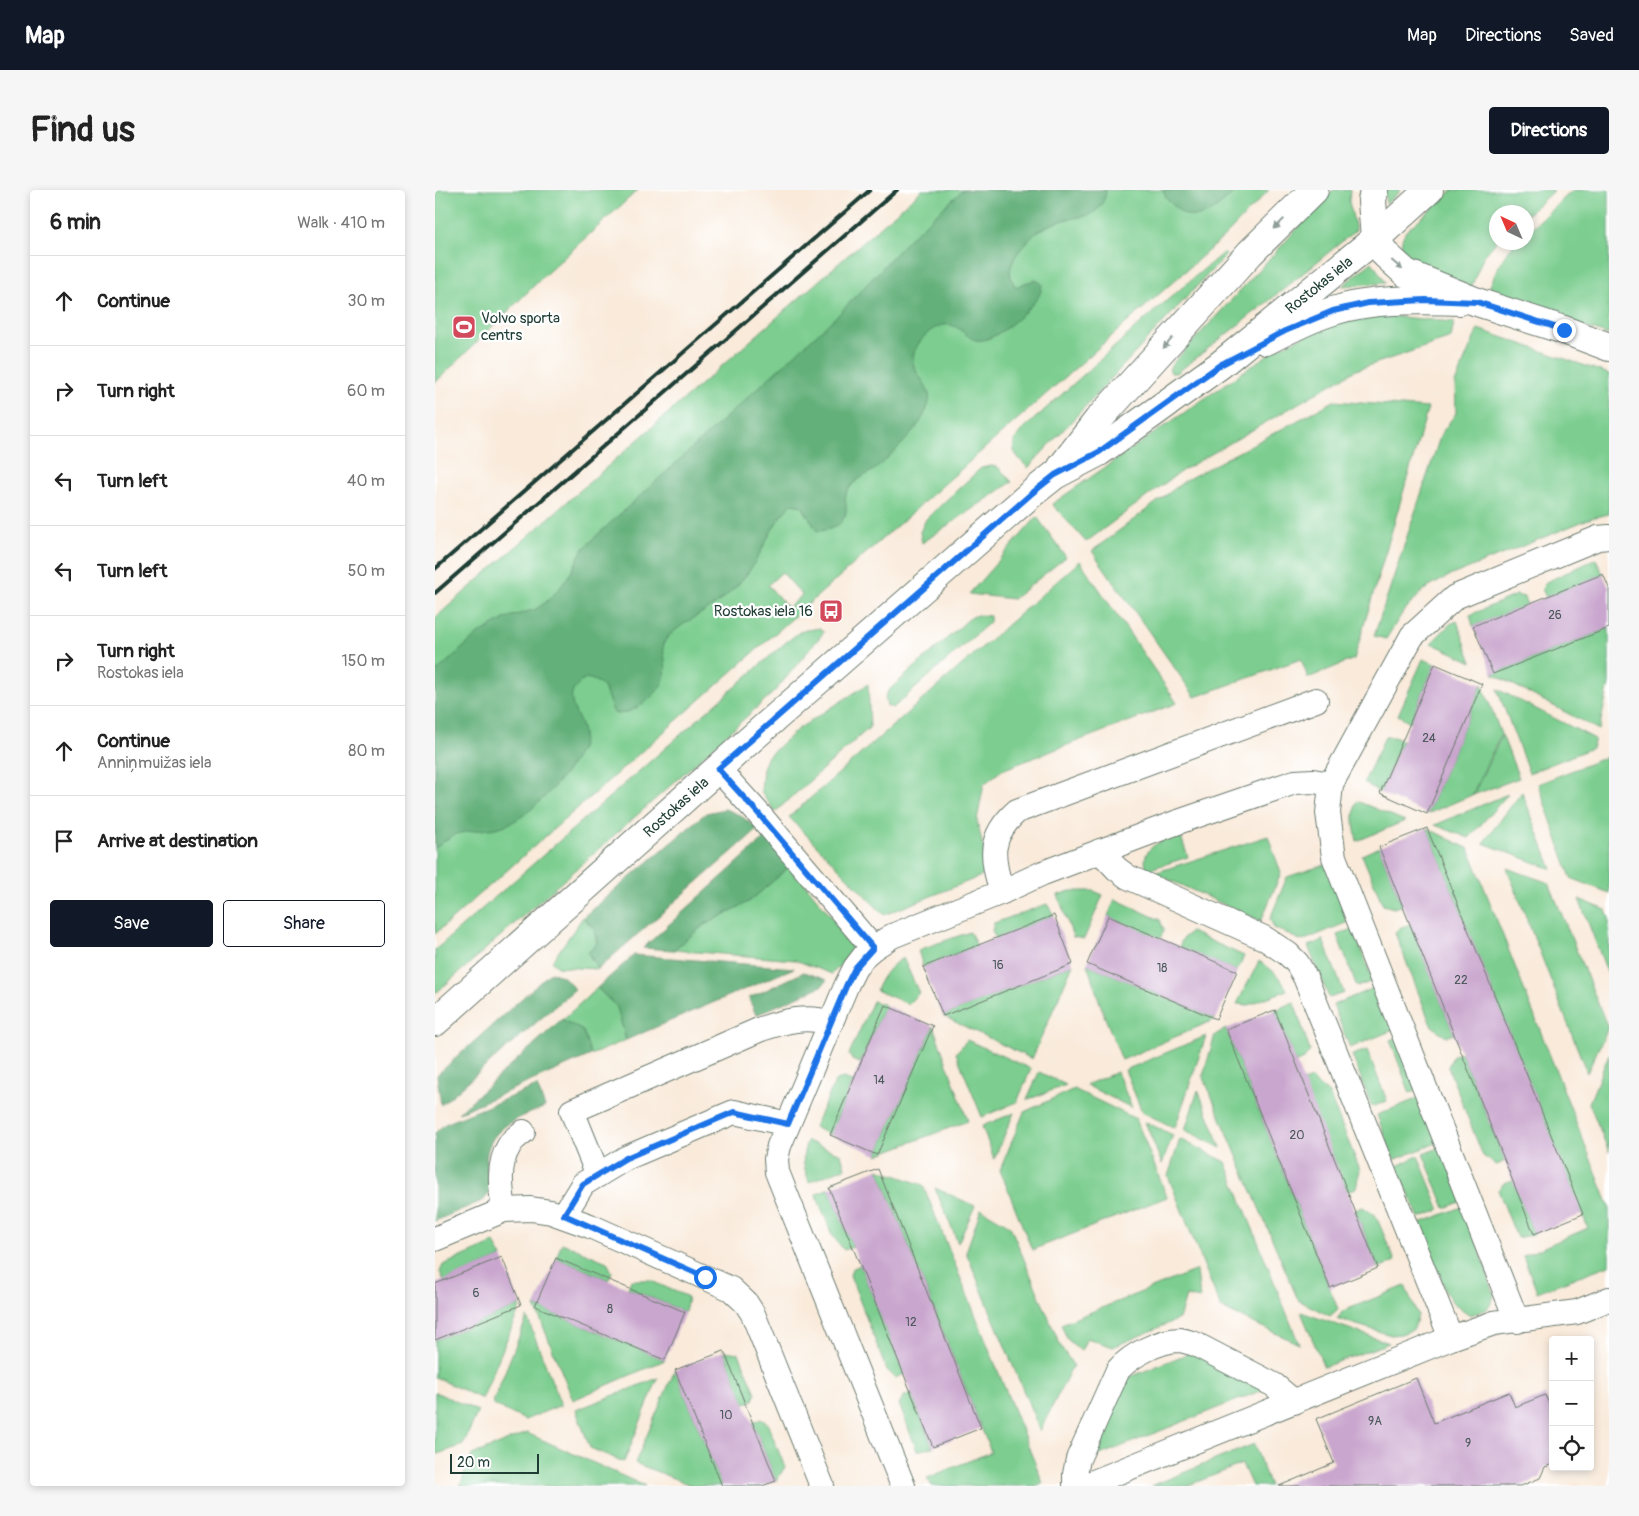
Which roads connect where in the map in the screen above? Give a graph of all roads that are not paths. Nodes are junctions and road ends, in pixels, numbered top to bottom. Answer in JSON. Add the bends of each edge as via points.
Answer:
{"nodes":[{"id":1,"x":1314,"y":190,"type":"edge"},
{"id":2,"x":1374,"y":190,"type":"edge"},
{"id":3,"x":1429,"y":190,"type":"edge"},
{"id":4,"x":1375,"y":239,"type":"junction"},
{"id":5,"x":1477,"y":302,"type":"junction"},
{"id":6,"x":1609,"y":347,"type":"edge"},
{"id":7,"x":1220,"y":365,"type":"junction"},
{"id":8,"x":1055,"y":475,"type":"junction"},
{"id":9,"x":1609,"y":537,"type":"edge"},
{"id":10,"x":1316,"y":700,"type":"dead end"},
{"id":11,"x":718,"y":769,"type":"junction"},
{"id":12,"x":1331,"y":784,"type":"junction"},
{"id":13,"x":1100,"y":851,"type":"junction"},
{"id":14,"x":1002,"y":892,"type":"junction"},
{"id":15,"x":873,"y":948,"type":"junction"},
{"id":16,"x":435,"y":1022,"type":"edge"},
{"id":17,"x":831,"y":1023,"type":"junction"},
{"id":18,"x":788,"y":1124,"type":"junction"},
{"id":19,"x":523,"y":1132,"type":"dead end"},
{"id":20,"x":598,"y":1175,"type":"junction"},
{"id":21,"x":504,"y":1210,"type":"junction"},
{"id":22,"x":564,"y":1215,"type":"junction"},
{"id":23,"x":435,"y":1239,"type":"edge"},
{"id":24,"x":1609,"y":1299,"type":"edge"},
{"id":25,"x":1517,"y":1321,"type":"junction"},
{"id":26,"x":1451,"y":1338,"type":"junction"},
{"id":27,"x":1294,"y":1402,"type":"junction"},
{"id":28,"x":821,"y":1486,"type":"edge"},
{"id":29,"x":903,"y":1486,"type":"edge"},
{"id":30,"x":1075,"y":1486,"type":"edge"},
{"id":31,"x":1084,"y":1486,"type":"edge"}],
"edges":[{"from":1,"to":8,"type":"street","name":"Rostokas iela","one_way":true,"via":[[1250,254],[1098,420]]},
{"from":2,"to":4,"type":"street"},
{"from":3,"to":4,"type":"street","name":"Rostokas iela"},
{"from":4,"to":5,"type":"street","one_way":true,"via":[[1386,255],[1406,272]]},
{"from":4,"to":7,"type":"street","name":"Rostokas iela"},
{"from":5,"to":6,"type":"street"},
{"from":5,"to":7,"type":"street","via":[[1368,303],[1333,311],[1285,331]]},
{"from":7,"to":8,"type":"street","name":"Rostokas iela","via":[[1099,452]]},
{"from":8,"to":11,"type":"street","name":"Rostokas iela"},
{"from":9,"to":12,"type":"street","via":[[1598,538],[1455,597],[1412,636]]},
{"from":10,"to":14,"type":"street","via":[[1017,811],[994,846],[995,869]]},
{"from":11,"to":15,"type":"street"},
{"from":11,"to":16,"type":"street","name":"Rostokas iela"},
{"from":12,"to":13,"type":"street","via":[[1295,782]]},
{"from":12,"to":25,"type":"street","via":[[1328,813],[1334,857]]},
{"from":13,"to":14,"type":"street"},
{"from":13,"to":26,"type":"street","via":[[1128,877],[1263,938],[1297,963],[1311,990]]},
{"from":14,"to":15,"type":"street","via":[[892,936]]},
{"from":15,"to":17,"type":"street","via":[[851,976]]},
{"from":17,"to":18,"type":"street"},
{"from":17,"to":20,"type":"street","via":[[802,1018],[761,1029],[572,1111]]},
{"from":18,"to":20,"type":"street","via":[[734,1112],[626,1158]]},
{"from":18,"to":29,"type":"street","via":[[776,1159],[777,1172]]},
{"from":19,"to":21,"type":"street","via":[[509,1145],[504,1158],[501,1182]]},
{"from":20,"to":22,"type":"street","via":[[583,1184]]},
{"from":21,"to":22,"type":"street","via":[[531,1209]]},
{"from":21,"to":23,"type":"street"},
{"from":22,"to":28,"type":"street","via":[[710,1279],[740,1296],[761,1330]]},
{"from":24,"to":25,"type":"street","via":[[1577,1312]]},
{"from":25,"to":26,"type":"street","via":[[1494,1323]]},
{"from":26,"to":27,"type":"street"},
{"from":27,"to":30,"type":"street","via":[[1274,1385],[1195,1344],[1182,1340],[1165,1342],[1133,1356],[1118,1370],[1078,1459]]},
{"from":27,"to":31,"type":"street"}]}
